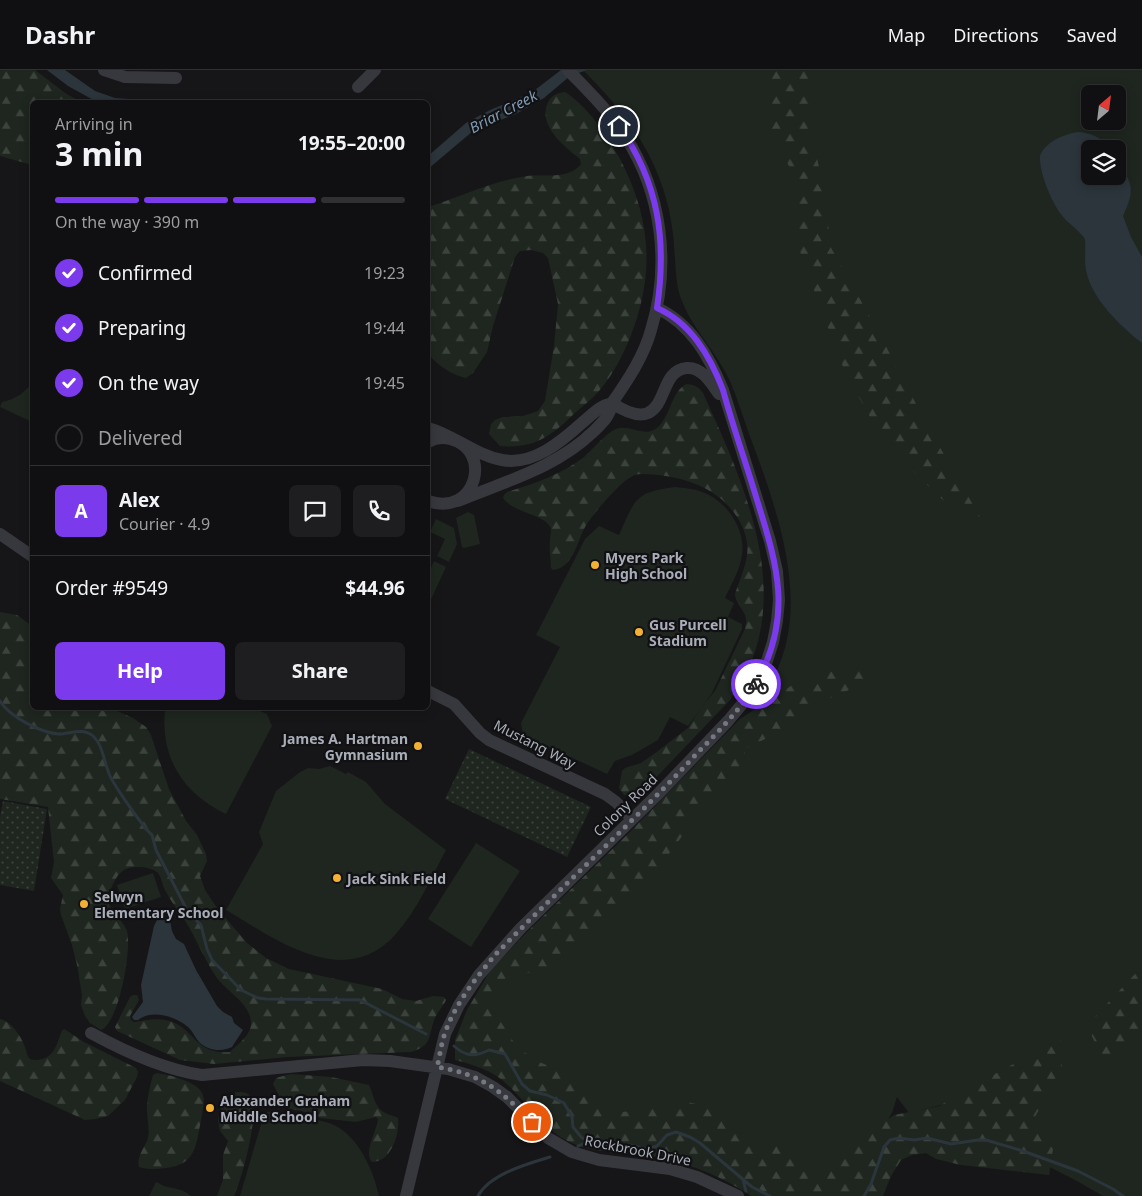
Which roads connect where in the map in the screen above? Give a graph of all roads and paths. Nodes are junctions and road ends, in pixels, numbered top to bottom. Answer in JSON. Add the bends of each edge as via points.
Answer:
{"nodes":[{"id":1,"x":104,"y":70,"type":"edge"},
{"id":2,"x":375,"y":70,"type":"edge"},
{"id":3,"x":568,"y":70,"type":"edge"},
{"id":4,"x":176,"y":78,"type":"dead end"},
{"id":5,"x":358,"y":87,"type":"dead end"},
{"id":6,"x":657,"y":308,"type":"junction"},
{"id":7,"x":612,"y":403,"type":"junction"},
{"id":8,"x":730,"y":415,"type":"junction"},
{"id":9,"x":430,"y":429,"type":"edge"},
{"id":10,"x":430,"y":441,"type":"edge"},
{"id":11,"x":456,"y":441,"type":"junction"},
{"id":12,"x":458,"y":501,"type":"junction"},
{"id":13,"x":430,"y":502,"type":"edge"},
{"id":14,"x":0,"y":534,"type":"edge"},
{"id":15,"x":30,"y":555,"type":"edge"},
{"id":16,"x":430,"y":692,"type":"edge"},
{"id":17,"x":632,"y":819,"type":"junction"},
{"id":18,"x":91,"y":1033,"type":"dead end"},
{"id":19,"x":437,"y":1067,"type":"junction"},
{"id":20,"x":406,"y":1196,"type":"edge"},
{"id":21,"x":738,"y":1196,"type":"edge"}],
"edges":[{"from":1,"to":4,"type":"street","via":[[125,77]]},
{"from":2,"to":5,"type":"street"},
{"from":3,"to":6,"type":"street","via":[[613,118],[632,146],[648,180],[657,211],[662,248]]},
{"from":6,"to":7,"type":"street","via":[[640,358]]},
{"from":6,"to":8,"type":"street","name":"Colony Road","via":[[680,322],[698,343],[714,369]]},
{"from":7,"to":8,"type":"street","name":"Colony Road","via":[[636,414],[648,413],[656,406],[675,372],[692,368],[710,380]]},
{"from":7,"to":11,"type":"street","via":[[599,408],[549,448],[527,459],[511,462],[494,459]]},
{"from":7,"to":12,"type":"street","via":[[608,416],[599,426],[560,458],[530,474]]},
{"from":8,"to":17,"type":"street","name":"Colony Road","via":[[776,561],[779,600],[773,642],[761,675],[743,704]]},
{"from":9,"to":11,"type":"street"},
{"from":10,"to":11,"type":"street","via":[[445,438]]},
{"from":11,"to":12,"type":"street","via":[[471,455],[476,476],[472,486]]},
{"from":12,"to":13,"type":"street","via":[[437,505]]},
{"from":14,"to":15,"type":"street"},
{"from":16,"to":17,"type":"street","name":"Mustang Way","via":[[454,704],[489,740],[604,794]]},
{"from":17,"to":19,"type":"street","name":"Colony Road","via":[[479,974],[445,1034]]},
{"from":18,"to":19,"type":"street","name":"Rockbrook Drive","via":[[163,1065],[202,1075],[363,1060]]},
{"from":19,"to":20,"type":"street","name":"Colony Road"},
{"from":19,"to":21,"type":"street","name":"Rockbrook Drive","via":[[467,1074],[494,1087],[548,1138],[572,1152],[599,1160],[670,1169],[706,1180]]}]}
